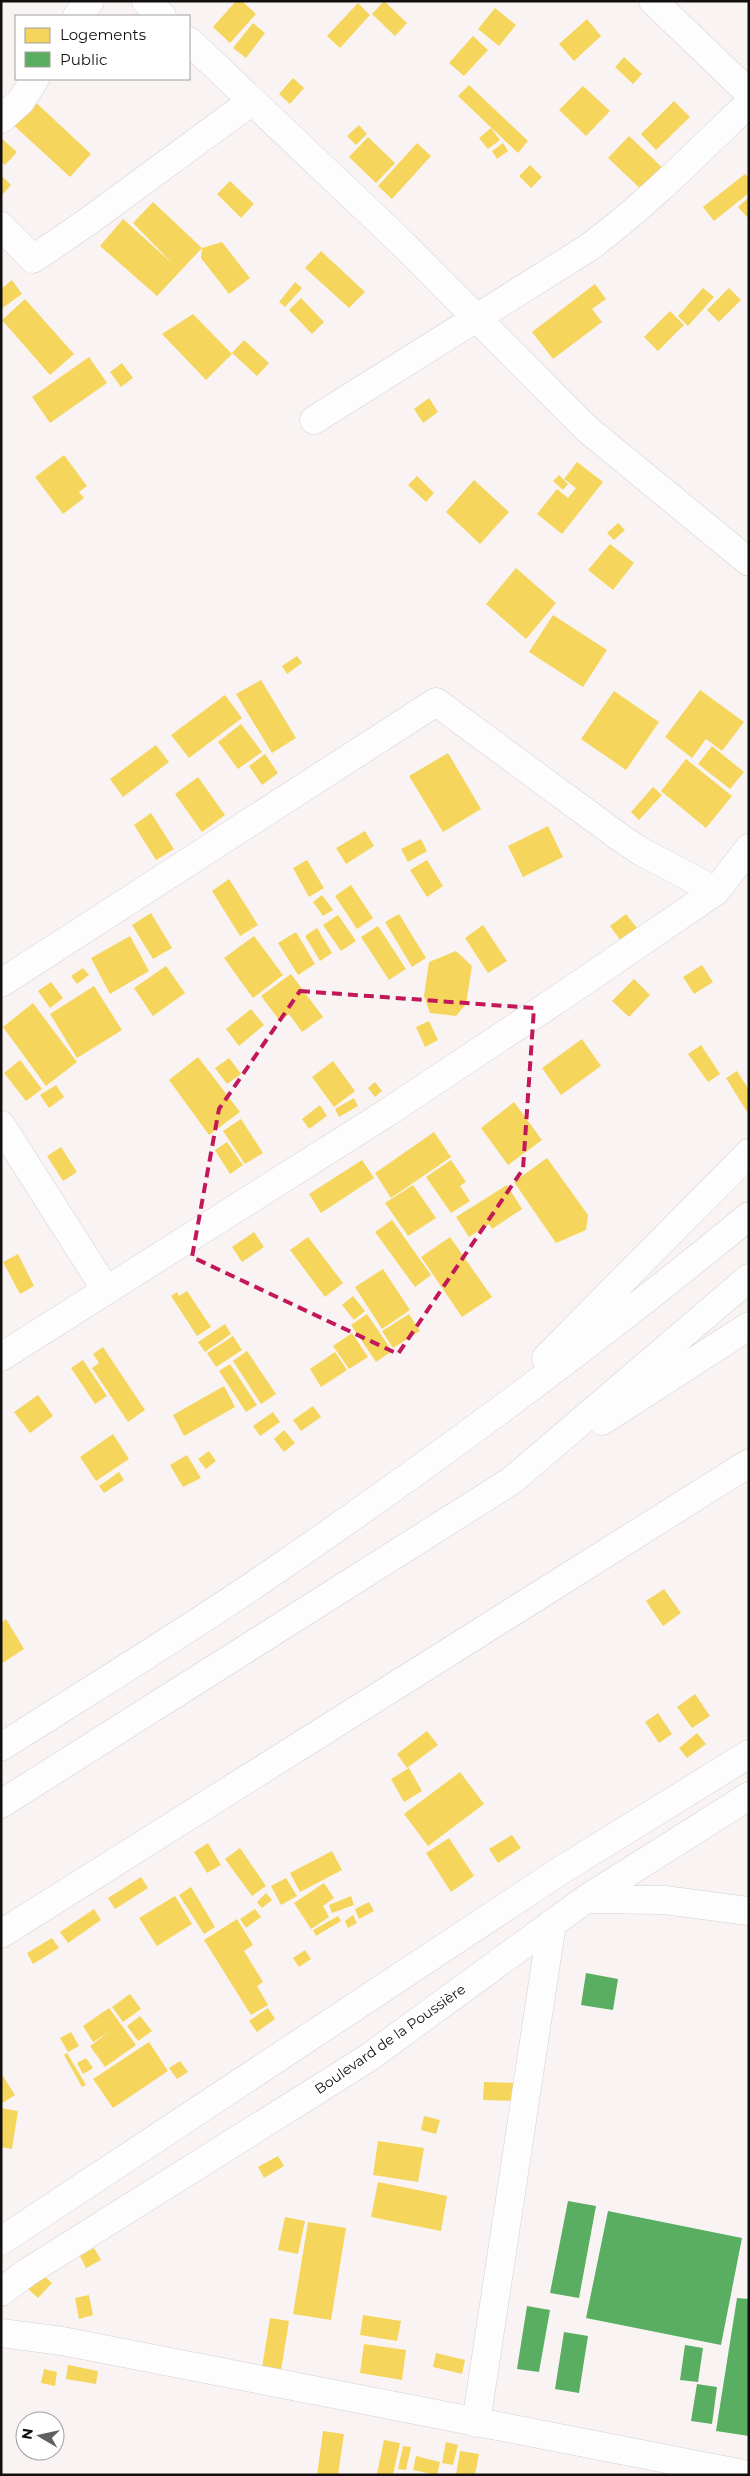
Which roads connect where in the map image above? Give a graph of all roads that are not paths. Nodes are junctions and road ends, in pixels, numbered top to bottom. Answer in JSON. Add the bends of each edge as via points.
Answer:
{"nodes":[{"id":1,"x":146,"y":1,"type":"edge"},
{"id":2,"x":653,"y":1,"type":"edge"},
{"id":3,"x":161,"y":15,"type":"edge"},
{"id":4,"x":190,"y":42,"type":"edge"},
{"id":5,"x":35,"y":80,"type":"edge"},
{"id":6,"x":749,"y":93,"type":"edge"},
{"id":7,"x":252,"y":101,"type":"junction"},
{"id":8,"x":749,"y":103,"type":"edge"},
{"id":9,"x":1,"y":119,"type":"edge"},
{"id":10,"x":1,"y":226,"type":"edge"},
{"id":11,"x":476,"y":320,"type":"junction"},
{"id":12,"x":314,"y":420,"type":"dead end"},
{"id":13,"x":749,"y":562,"type":"edge"},
{"id":14,"x":749,"y":848,"type":"edge"},
{"id":15,"x":716,"y":891,"type":"junction"},
{"id":16,"x":1,"y":983,"type":"edge"},
{"id":17,"x":1,"y":1125,"type":"edge"},
{"id":18,"x":749,"y":1153,"type":"edge"},
{"id":19,"x":749,"y":1216,"type":"edge"},
{"id":20,"x":749,"y":1278,"type":"edge"},
{"id":21,"x":106,"y":1290,"type":"junction"},
{"id":22,"x":749,"y":1326,"type":"edge"},
{"id":23,"x":1,"y":1357,"type":"edge"},
{"id":24,"x":476,"y":1427,"type":"junction"},
{"id":25,"x":749,"y":1462,"type":"edge"},
{"id":26,"x":511,"y":1481,"type":"junction"},
{"id":27,"x":1,"y":1747,"type":"edge"},
{"id":28,"x":749,"y":1754,"type":"edge"},
{"id":29,"x":749,"y":1796,"type":"edge"},
{"id":30,"x":1,"y":1804,"type":"edge"},
{"id":31,"x":563,"y":1869,"type":"junction"},
{"id":32,"x":586,"y":1898,"type":"junction"},
{"id":33,"x":749,"y":1911,"type":"edge"},
{"id":34,"x":552,"y":1923,"type":"junction"},
{"id":35,"x":1,"y":1934,"type":"edge"},
{"id":36,"x":2,"y":2240,"type":"edge"},
{"id":37,"x":1,"y":2292,"type":"edge"},
{"id":38,"x":1,"y":2333,"type":"edge"},
{"id":39,"x":476,"y":2423,"type":"junction"},
{"id":40,"x":749,"y":2475,"type":"edge"}],
"edges":[{"from":1,"to":3,"type":"street"},
{"from":2,"to":6,"type":"street"},
{"from":4,"to":7,"type":"street"},
{"from":5,"to":9,"type":"street","via":[[21,101]]},
{"from":7,"to":10,"type":"street","via":[[33,259]]},
{"from":7,"to":11,"type":"street","via":[[403,244]]},
{"from":8,"to":11,"type":"street","via":[[615,228]]},
{"from":11,"to":12,"type":"street"},
{"from":11,"to":13,"type":"street","via":[[587,429]]},
{"from":14,"to":15,"type":"street"},
{"from":15,"to":16,"type":"street","via":[[626,841],[436,702]]},
{"from":15,"to":21,"type":"street","via":[[388,1112]]},
{"from":17,"to":21,"type":"street"},
{"from":18,"to":24,"type":"street"},
{"from":19,"to":24,"type":"street","via":[[668,1282]]},
{"from":20,"to":26,"type":"street"},
{"from":21,"to":23,"type":"street"},
{"from":22,"to":26,"type":"street"},
{"from":24,"to":27,"type":"street","via":[[271,1573]]},
{"from":25,"to":35,"type":"street"},
{"from":26,"to":30,"type":"street"},
{"from":28,"to":31,"type":"street"},
{"from":29,"to":32,"type":"street","name":"Boulevard de la Poussière"},
{"from":31,"to":32,"type":"street"},
{"from":31,"to":36,"type":"street"},
{"from":32,"to":33,"type":"street","via":[[664,1900]]},
{"from":32,"to":34,"type":"street","name":"Boulevard de la Poussière"},
{"from":34,"to":37,"type":"street","name":"Boulevard de la Poussière","via":[[368,2058],[26,2273]]},
{"from":34,"to":39,"type":"street"},
{"from":38,"to":39,"type":"street","via":[[91,2347]]},
{"from":39,"to":40,"type":"street"}]}
